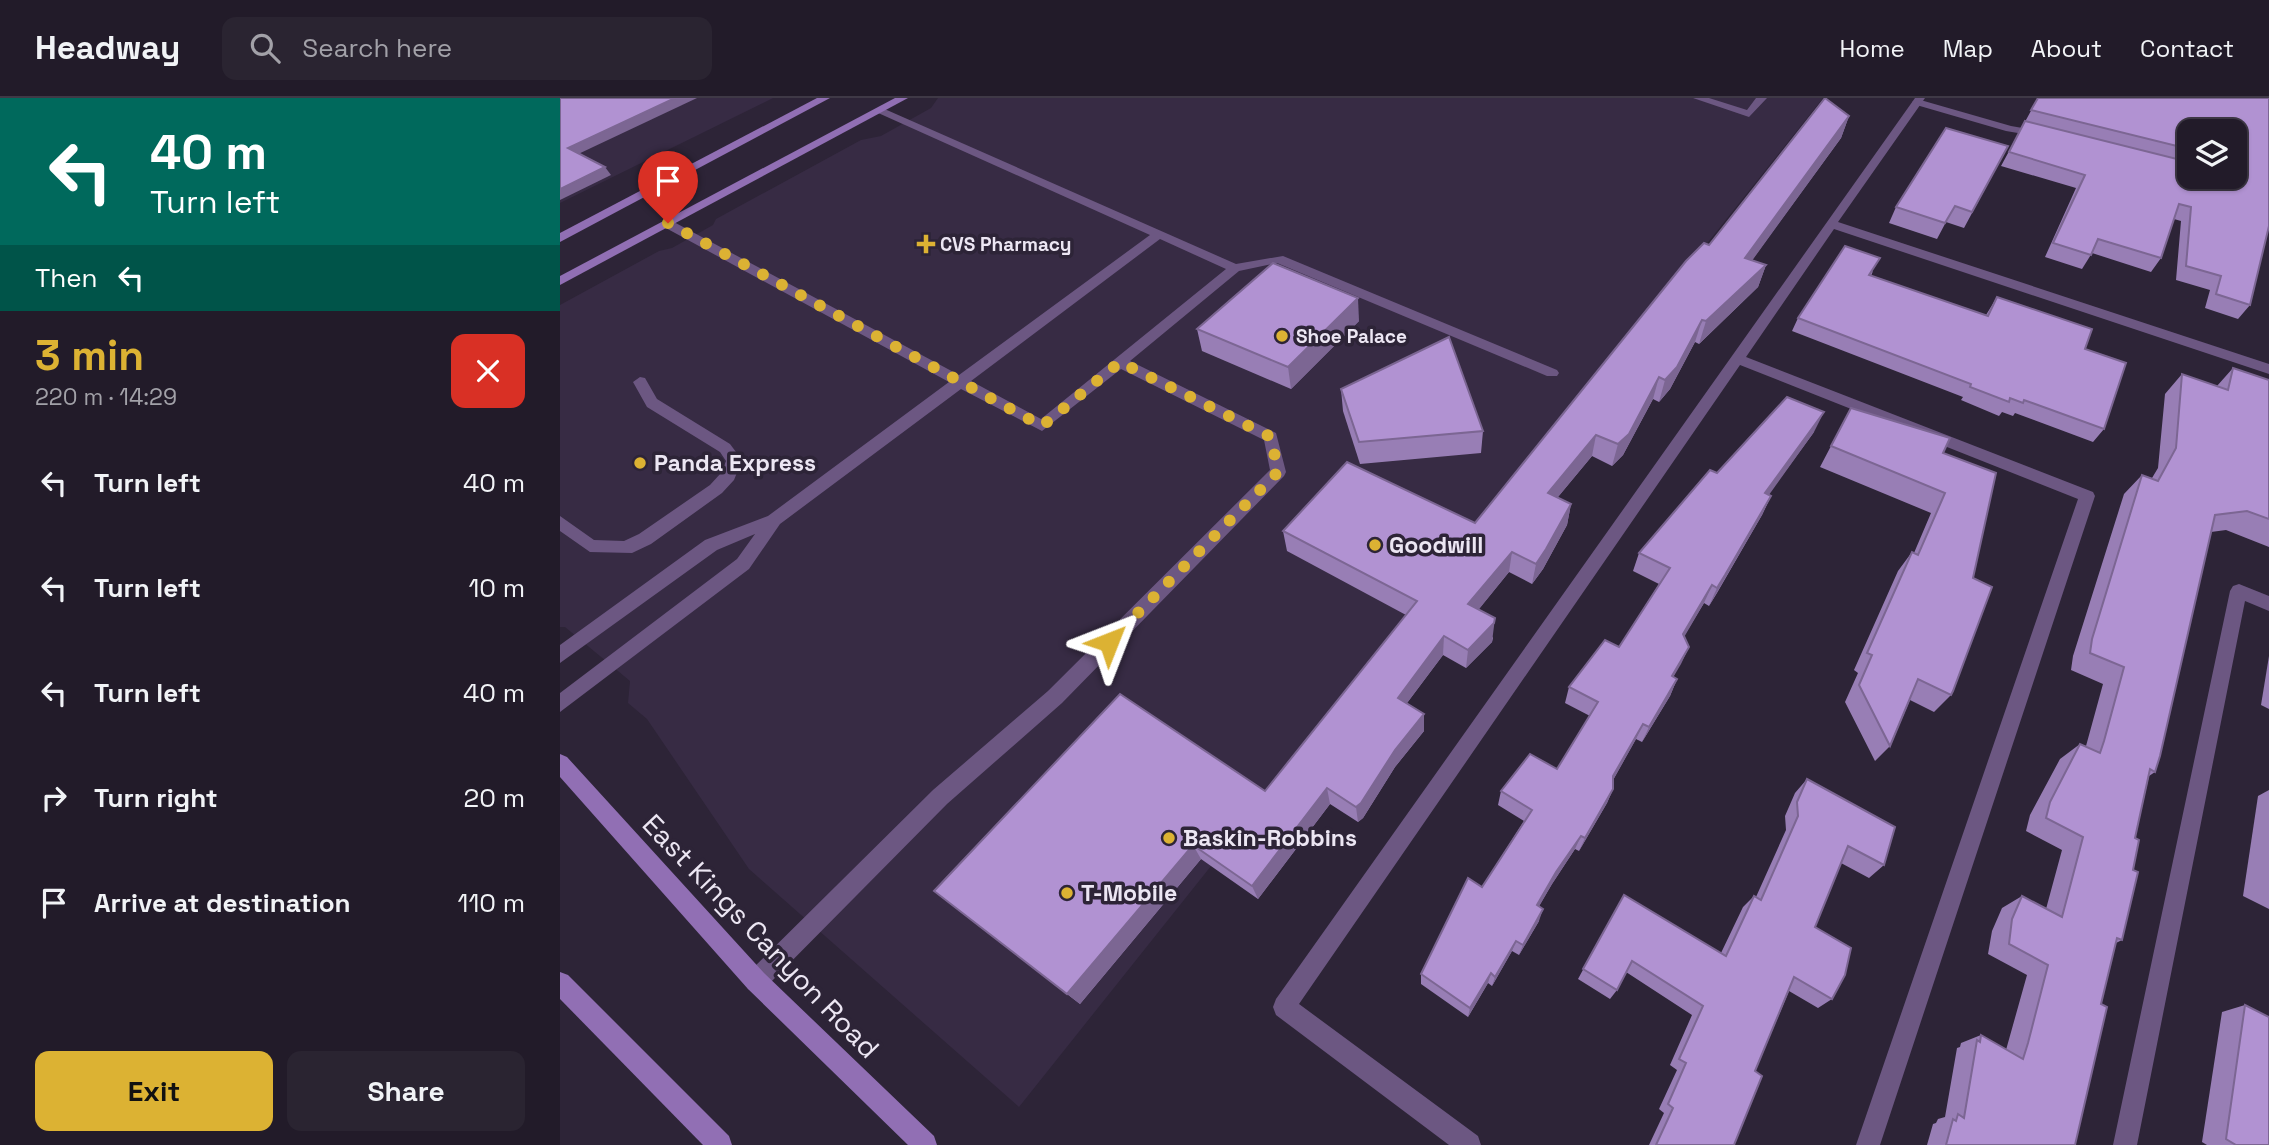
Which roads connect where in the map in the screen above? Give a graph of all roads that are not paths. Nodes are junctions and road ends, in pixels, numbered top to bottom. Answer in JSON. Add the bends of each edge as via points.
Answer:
{"nodes":[{"id":1,"x":825,"y":98,"type":"edge"},
{"id":2,"x":895,"y":98,"type":"edge"},
{"id":3,"x":903,"y":98,"type":"edge"},
{"id":4,"x":1699,"y":98,"type":"edge"},
{"id":5,"x":1762,"y":98,"type":"edge"},
{"id":6,"x":1918,"y":100,"type":"edge"},
{"id":7,"x":880,"y":110,"type":"junction"},
{"id":8,"x":2056,"y":137,"type":"edge"},
{"id":9,"x":668,"y":223,"type":"junction"},
{"id":10,"x":1831,"y":224,"type":"junction"},
{"id":11,"x":1159,"y":234,"type":"junction"},
{"id":12,"x":560,"y":238,"type":"edge"},
{"id":13,"x":1236,"y":268,"type":"junction"},
{"id":14,"x":560,"y":281,"type":"edge"},
{"id":15,"x":1737,"y":359,"type":"junction"},
{"id":16,"x":1120,"y":362,"type":"junction"},
{"id":17,"x":2269,"y":369,"type":"edge"},
{"id":18,"x":1552,"y":373,"type":"dead end"},
{"id":19,"x":640,"y":382,"type":"dead end"},
{"id":20,"x":960,"y":382,"type":"junction"},
{"id":21,"x":775,"y":520,"type":"junction"},
{"id":22,"x":560,"y":522,"type":"edge"},
{"id":23,"x":2269,"y":604,"type":"edge"},
{"id":24,"x":560,"y":655,"type":"edge"},
{"id":25,"x":560,"y":704,"type":"edge"},
{"id":26,"x":560,"y":763,"type":"edge"},
{"id":27,"x":756,"y":981,"type":"junction"},
{"id":28,"x":560,"y":983,"type":"edge"},
{"id":29,"x":720,"y":1145,"type":"edge"},
{"id":30,"x":925,"y":1145,"type":"edge"},
{"id":31,"x":1469,"y":1145,"type":"edge"},
{"id":32,"x":1868,"y":1145,"type":"edge"},
{"id":33,"x":2124,"y":1145,"type":"edge"}],
"edges":[{"from":1,"to":12,"type":"main road"},
{"from":2,"to":7,"type":"main road"},
{"from":3,"to":7,"type":"main road"},
{"from":4,"to":5,"type":"street","via":[[1749,114]]},
{"from":6,"to":8,"type":"street","via":[[2010,129]]},
{"from":6,"to":10,"type":"street"},
{"from":7,"to":9,"type":"main road"},
{"from":7,"to":11,"type":"street"},
{"from":9,"to":14,"type":"main road"},
{"from":9,"to":20,"type":"street"},
{"from":10,"to":15,"type":"street"},
{"from":10,"to":17,"type":"street"},
{"from":11,"to":13,"type":"street"},
{"from":11,"to":20,"type":"street"},
{"from":13,"to":16,"type":"street"},
{"from":13,"to":18,"type":"street","via":[[1278,259]]},
{"from":15,"to":31,"type":"street","via":[[1284,1007]]},
{"from":15,"to":32,"type":"street","via":[[2087,496]]},
{"from":16,"to":20,"type":"street","via":[[1042,426]]},
{"from":16,"to":27,"type":"street","via":[[1271,437],[1278,472],[1055,697],[940,797]]},
{"from":19,"to":22,"type":"street","via":[[652,403],[725,448],[734,460],[728,476],[645,539],[625,548],[590,545]]},
{"from":20,"to":21,"type":"street"},
{"from":21,"to":24,"type":"street","via":[[711,545]]},
{"from":21,"to":25,"type":"street","via":[[743,564]]},
{"from":23,"to":33,"type":"street","via":[[2239,591]]},
{"from":26,"to":27,"type":"main road","name":"East Kings Canyon Road"},
{"from":27,"to":30,"type":"main road","name":"East Kings Canyon Road"},
{"from":28,"to":29,"type":"main road"}]}
